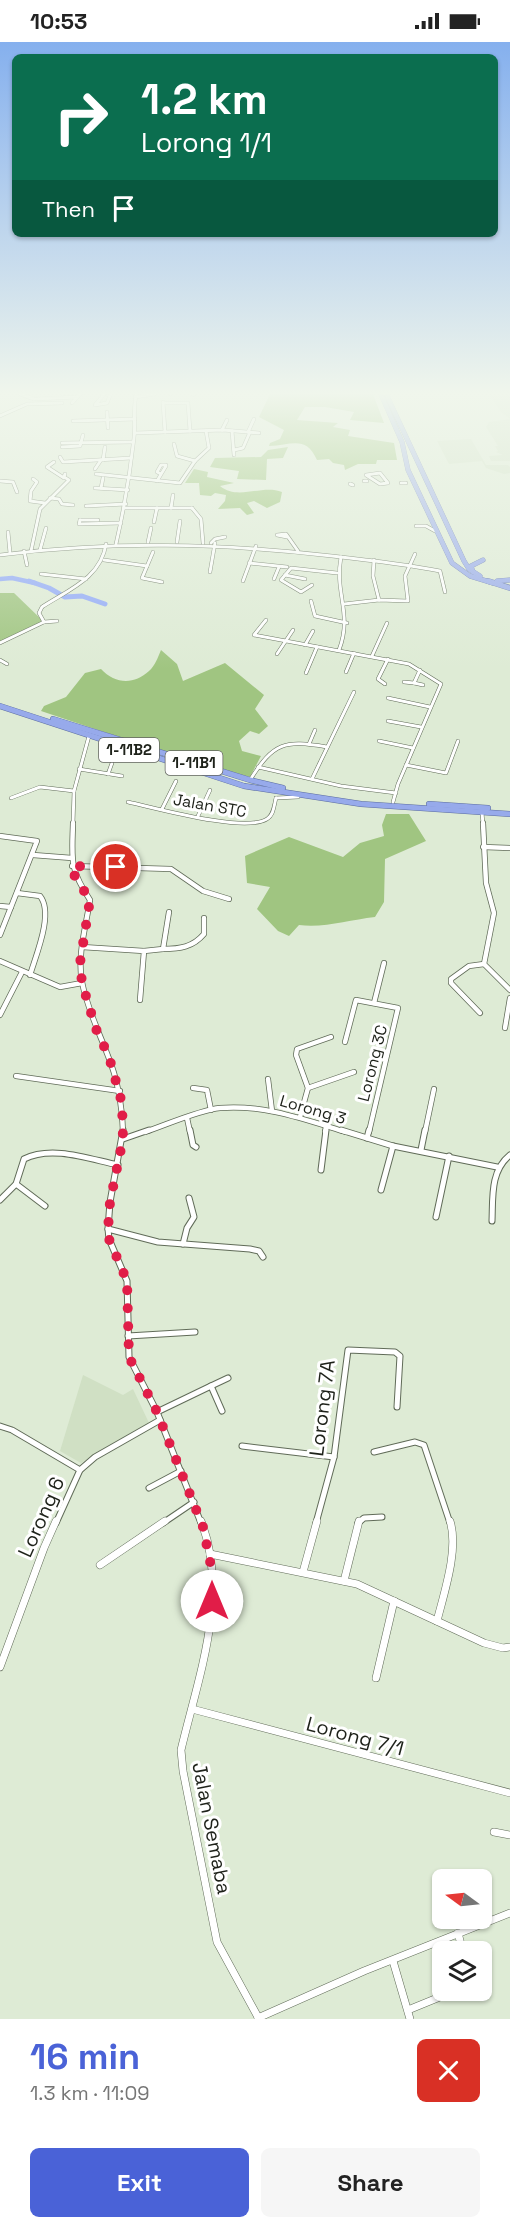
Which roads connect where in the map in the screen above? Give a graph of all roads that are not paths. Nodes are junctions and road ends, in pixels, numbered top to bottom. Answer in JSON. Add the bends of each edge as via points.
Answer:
{"nodes":[{"id":1,"x":14,"y":484,"type":"edge"},
{"id":2,"x":35,"y":484,"type":"edge"},
{"id":3,"x":65,"y":484,"type":"edge"},
{"id":4,"x":102,"y":484,"type":"edge"},
{"id":5,"x":129,"y":484,"type":"edge"},
{"id":6,"x":416,"y":484,"type":"edge"},
{"id":7,"x":430,"y":487,"type":"joint"},
{"id":8,"x":95,"y":488,"type":"dead end"},
{"id":9,"x":101,"y":488,"type":"junction"},
{"id":10,"x":417,"y":488,"type":"junction"},
{"id":11,"x":128,"y":490,"type":"junction"},
{"id":12,"x":17,"y":492,"type":"dead end"},
{"id":13,"x":173,"y":495,"type":"dead end"},
{"id":14,"x":50,"y":498,"type":"junction"},
{"id":15,"x":45,"y":503,"type":"junction"},
{"id":16,"x":73,"y":505,"type":"dead end"},
{"id":17,"x":86,"y":506,"type":"dead end"},
{"id":18,"x":125,"y":506,"type":"junction"},
{"id":19,"x":157,"y":508,"type":"junction"},
{"id":20,"x":171,"y":508,"type":"junction"},
{"id":21,"x":80,"y":520,"type":"dead end"},
{"id":22,"x":121,"y":521,"type":"junction"},
{"id":23,"x":180,"y":521,"type":"dead end"},
{"id":24,"x":154,"y":522,"type":"dead end"},
{"id":25,"x":431,"y":523,"type":"junction"},
{"id":26,"x":46,"y":528,"type":"dead end"},
{"id":27,"x":151,"y":528,"type":"dead end"},
{"id":28,"x":9,"y":531,"type":"dead end"},
{"id":29,"x":435,"y":531,"type":"junction"},
{"id":30,"x":225,"y":537,"type":"dead end"},
{"id":31,"x":287,"y":537,"type":"dead end"},
{"id":32,"x":148,"y":542,"type":"junction"},
{"id":33,"x":177,"y":542,"type":"junction"},
{"id":34,"x":441,"y":542,"type":"junction"},
{"id":35,"x":456,"y":542,"type":"junction"},
{"id":36,"x":203,"y":543,"type":"junction"},
{"id":37,"x":213,"y":543,"type":"junction"},
{"id":38,"x":106,"y":544,"type":"junction"},
{"id":39,"x":116,"y":544,"type":"junction"},
{"id":40,"x":256,"y":546,"type":"junction"},
{"id":41,"x":40,"y":550,"type":"junction"},
{"id":42,"x":24,"y":551,"type":"junction"},
{"id":43,"x":31,"y":551,"type":"junction"},
{"id":44,"x":298,"y":551,"type":"junction"},
{"id":45,"x":153,"y":552,"type":"dead end"},
{"id":46,"x":10,"y":553,"type":"junction"},
{"id":47,"x":416,"y":554,"type":"dead end"},
{"id":48,"x":0,"y":555,"type":"edge"},
{"id":49,"x":340,"y":557,"type":"junction"},
{"id":50,"x":449,"y":558,"type":"junction"},
{"id":51,"x":104,"y":560,"type":"junction"},
{"id":52,"x":374,"y":560,"type":"junction"},
{"id":53,"x":483,"y":560,"type":"dead end"},
{"id":54,"x":464,"y":561,"type":"junction"},
{"id":55,"x":249,"y":564,"type":"junction"},
{"id":56,"x":27,"y":565,"type":"dead end"},
{"id":57,"x":409,"y":565,"type":"junction"},
{"id":58,"x":147,"y":566,"type":"junction"},
{"id":59,"x":279,"y":567,"type":"junction"},
{"id":60,"x":210,"y":572,"type":"dead end"},
{"id":61,"x":473,"y":572,"type":"junction"},
{"id":62,"x":337,"y":573,"type":"junction"},
{"id":63,"x":41,"y":574,"type":"dead end"},
{"id":64,"x":285,"y":575,"type":"junction"},
{"id":65,"x":86,"y":579,"type":"junction"},
{"id":66,"x":305,"y":579,"type":"dead end"},
{"id":67,"x":510,"y":580,"type":"edge"},
{"id":68,"x":243,"y":581,"type":"dead end"},
{"id":69,"x":497,"y":581,"type":"junction"},
{"id":70,"x":162,"y":582,"type":"dead end"},
{"id":71,"x":312,"y":585,"type":"dead end"},
{"id":72,"x":510,"y":587,"type":"edge"},
{"id":73,"x":445,"y":592,"type":"dead end"},
{"id":74,"x":379,"y":600,"type":"junction"},
{"id":75,"x":311,"y":601,"type":"dead end"},
{"id":76,"x":344,"y":604,"type":"junction"},
{"id":77,"x":266,"y":620,"type":"dead end"},
{"id":78,"x":57,"y":621,"type":"dead end"},
{"id":79,"x":44,"y":622,"type":"junction"},
{"id":80,"x":347,"y":622,"type":"junction"},
{"id":81,"x":387,"y":623,"type":"dead end"},
{"id":82,"x":293,"y":630,"type":"dead end"},
{"id":83,"x":313,"y":631,"type":"dead end"},
{"id":84,"x":283,"y":642,"type":"junction"},
{"id":85,"x":0,"y":643,"type":"edge"},
{"id":86,"x":305,"y":645,"type":"junction"},
{"id":87,"x":317,"y":647,"type":"junction"},
{"id":88,"x":339,"y":650,"type":"junction"},
{"id":89,"x":354,"y":653,"type":"junction"},
{"id":90,"x":278,"y":654,"type":"dead end"},
{"id":91,"x":372,"y":656,"type":"junction"},
{"id":92,"x":388,"y":659,"type":"junction"},
{"id":93,"x":0,"y":660,"type":"edge"},
{"id":94,"x":7,"y":664,"type":"dead end"},
{"id":95,"x":420,"y":670,"type":"junction"},
{"id":96,"x":306,"y":672,"type":"dead end"},
{"id":97,"x":346,"y":672,"type":"dead end"},
{"id":98,"x":404,"y":682,"type":"dead end"},
{"id":99,"x":414,"y":683,"type":"junction"},
{"id":100,"x":385,"y":684,"type":"dead end"},
{"id":101,"x":423,"y":685,"type":"dead end"},
{"id":102,"x":354,"y":692,"type":"dead end"},
{"id":103,"x":388,"y":698,"type":"dead end"},
{"id":104,"x":0,"y":704,"type":"edge"},
{"id":105,"x":430,"y":707,"type":"junction"},
{"id":106,"x":388,"y":721,"type":"dead end"},
{"id":107,"x":422,"y":728,"type":"junction"},
{"id":108,"x":315,"y":730,"type":"dead end"},
{"id":109,"x":88,"y":736,"type":"junction"},
{"id":110,"x":379,"y":741,"type":"dead end"},
{"id":111,"x":458,"y":741,"type":"dead end"},
{"id":112,"x":309,"y":744,"type":"junction"},
{"id":113,"x":327,"y":747,"type":"junction"},
{"id":114,"x":413,"y":748,"type":"junction"},
{"id":115,"x":182,"y":759,"type":"junction"},
{"id":116,"x":112,"y":763,"type":"dead end"},
{"id":117,"x":176,"y":765,"type":"junction"},
{"id":118,"x":406,"y":765,"type":"junction"},
{"id":119,"x":258,"y":767,"type":"junction"},
{"id":120,"x":79,"y":769,"type":"junction"},
{"id":121,"x":108,"y":774,"type":"junction"},
{"id":122,"x":122,"y":776,"type":"dead end"},
{"id":123,"x":312,"y":779,"type":"junction"},
{"id":124,"x":250,"y":780,"type":"junction"},
{"id":125,"x":176,"y":781,"type":"dead end"},
{"id":126,"x":260,"y":789,"type":"junction"},
{"id":127,"x":210,"y":790,"type":"dead end"},
{"id":128,"x":74,"y":791,"type":"junction"},
{"id":129,"x":306,"y":797,"type":"junction"},
{"id":130,"x":395,"y":797,"type":"junction"},
{"id":131,"x":11,"y":798,"type":"dead end"},
{"id":132,"x":276,"y":798,"type":"junction"},
{"id":133,"x":128,"y":802,"type":"dead end"},
{"id":134,"x":162,"y":809,"type":"junction"},
{"id":135,"x":510,"y":809,"type":"edge"},
{"id":136,"x":482,"y":813,"type":"junction"},
{"id":137,"x":510,"y":814,"type":"edge"},
{"id":138,"x":198,"y":816,"type":"junction"},
{"id":139,"x":0,"y":836,"type":"edge"},
{"id":140,"x":483,"y":847,"type":"junction"},
{"id":141,"x":510,"y":848,"type":"edge"},
{"id":142,"x":33,"y":855,"type":"junction"},
{"id":143,"x":72,"y":858,"type":"junction"},
{"id":144,"x":72,"y":866,"type":"junction"},
{"id":145,"x":16,"y":893,"type":"junction"},
{"id":146,"x":229,"y":898,"type":"dead end"},
{"id":147,"x":0,"y":906,"type":"edge"},
{"id":148,"x":11,"y":907,"type":"junction"},
{"id":149,"x":169,"y":912,"type":"dead end"},
{"id":150,"x":204,"y":918,"type":"dead end"},
{"id":151,"x":0,"y":935,"type":"edge"},
{"id":152,"x":82,"y":947,"type":"junction"},
{"id":153,"x":164,"y":949,"type":"junction"},
{"id":154,"x":144,"y":951,"type":"junction"},
{"id":155,"x":0,"y":961,"type":"edge"},
{"id":156,"x":384,"y":963,"type":"dead end"},
{"id":157,"x":483,"y":964,"type":"junction"},
{"id":158,"x":22,"y":972,"type":"junction"},
{"id":159,"x":30,"y":975,"type":"junction"},
{"id":160,"x":82,"y":983,"type":"junction"},
{"id":161,"x":510,"y":990,"type":"edge"},
{"id":162,"x":510,"y":998,"type":"edge"},
{"id":163,"x":140,"y":1000,"type":"dead end"},
{"id":164,"x":374,"y":1003,"type":"junction"},
{"id":165,"x":480,"y":1013,"type":"dead end"},
{"id":166,"x":0,"y":1015,"type":"edge"},
{"id":167,"x":506,"y":1028,"type":"dead end"},
{"id":168,"x":331,"y":1037,"type":"dead end"},
{"id":169,"x":345,"y":1042,"type":"dead end"},
{"id":170,"x":354,"y":1072,"type":"dead end"},
{"id":171,"x":16,"y":1076,"type":"dead end"},
{"id":172,"x":268,"y":1079,"type":"dead end"},
{"id":173,"x":193,"y":1088,"type":"dead end"},
{"id":174,"x":308,"y":1088,"type":"junction"},
{"id":175,"x":434,"y":1089,"type":"dead end"},
{"id":176,"x":120,"y":1091,"type":"junction"},
{"id":177,"x":211,"y":1110,"type":"junction"},
{"id":178,"x":272,"y":1111,"type":"junction"},
{"id":179,"x":300,"y":1117,"type":"junction"},
{"id":180,"x":187,"y":1118,"type":"junction"},
{"id":181,"x":326,"y":1127,"type":"junction"},
{"id":182,"x":367,"y":1138,"type":"junction"},
{"id":183,"x":123,"y":1139,"type":"junction"},
{"id":184,"x":393,"y":1146,"type":"junction"},
{"id":185,"x":196,"y":1147,"type":"dead end"},
{"id":186,"x":421,"y":1150,"type":"junction"},
{"id":187,"x":510,"y":1155,"type":"edge"},
{"id":188,"x":449,"y":1156,"type":"junction"},
{"id":189,"x":118,"y":1165,"type":"junction"},
{"id":190,"x":497,"y":1167,"type":"junction"},
{"id":191,"x":321,"y":1170,"type":"dead end"},
{"id":192,"x":16,"y":1184,"type":"junction"},
{"id":193,"x":381,"y":1190,"type":"dead end"},
{"id":194,"x":189,"y":1198,"type":"dead end"},
{"id":195,"x":0,"y":1200,"type":"edge"},
{"id":196,"x":45,"y":1206,"type":"dead end"},
{"id":197,"x":436,"y":1217,"type":"dead end"},
{"id":198,"x":492,"y":1221,"type":"dead end"},
{"id":199,"x":108,"y":1229,"type":"junction"},
{"id":200,"x":183,"y":1244,"type":"junction"},
{"id":201,"x":263,"y":1257,"type":"dead end"},
{"id":202,"x":195,"y":1332,"type":"dead end"},
{"id":203,"x":128,"y":1336,"type":"junction"},
{"id":204,"x":228,"y":1378,"type":"dead end"},
{"id":205,"x":212,"y":1386,"type":"junction"},
{"id":206,"x":397,"y":1407,"type":"dead end"},
{"id":207,"x":222,"y":1411,"type":"dead end"},
{"id":208,"x":157,"y":1412,"type":"junction"},
{"id":209,"x":160,"y":1420,"type":"junction"},
{"id":210,"x":0,"y":1426,"type":"edge"},
{"id":211,"x":242,"y":1446,"type":"dead end"},
{"id":212,"x":374,"y":1452,"type":"dead end"},
{"id":213,"x":334,"y":1457,"type":"junction"},
{"id":214,"x":80,"y":1470,"type":"junction"},
{"id":215,"x":181,"y":1471,"type":"junction"},
{"id":216,"x":149,"y":1488,"type":"dead end"},
{"id":217,"x":194,"y":1502,"type":"junction"},
{"id":218,"x":382,"y":1517,"type":"dead end"},
{"id":219,"x":210,"y":1554,"type":"junction"},
{"id":220,"x":99,"y":1565,"type":"dead end"},
{"id":221,"x":303,"y":1572,"type":"junction"},
{"id":222,"x":344,"y":1581,"type":"junction"},
{"id":223,"x":394,"y":1601,"type":"junction"},
{"id":224,"x":437,"y":1620,"type":"junction"},
{"id":225,"x":506,"y":1648,"type":"edge"},
{"id":226,"x":510,"y":1653,"type":"edge"},
{"id":227,"x":0,"y":1667,"type":"edge"},
{"id":228,"x":376,"y":1678,"type":"dead end"},
{"id":229,"x":192,"y":1709,"type":"junction"},
{"id":230,"x":510,"y":1792,"type":"edge"},
{"id":231,"x":494,"y":1832,"type":"dead end"},
{"id":232,"x":510,"y":1835,"type":"edge"},
{"id":233,"x":510,"y":1913,"type":"edge"},
{"id":234,"x":458,"y":1933,"type":"junction"},
{"id":235,"x":461,"y":1941,"type":"edge"},
{"id":236,"x":393,"y":1961,"type":"junction"},
{"id":237,"x":432,"y":2000,"type":"edge"},
{"id":238,"x":408,"y":2010,"type":"junction"},
{"id":239,"x":258,"y":2019,"type":"edge"},
{"id":240,"x":410,"y":2019,"type":"edge"}],
"edges":[{"from":1,"to":12,"type":"street"},
{"from":2,"to":15,"type":"street","via":[[30,501]]},
{"from":3,"to":14,"type":"street"},
{"from":4,"to":9,"type":"street"},
{"from":5,"to":11,"type":"street"},
{"from":6,"to":10,"type":"highway"},
{"from":7,"to":10,"type":"highway"},
{"from":7,"to":35,"type":"highway"},
{"from":8,"to":9,"type":"street"},
{"from":9,"to":11,"type":"street"},
{"from":10,"to":25,"type":"highway"},
{"from":11,"to":18,"type":"street"},
{"from":13,"to":20,"type":"street"},
{"from":14,"to":15,"type":"street"},
{"from":14,"to":16,"type":"street"},
{"from":15,"to":43,"type":"street","via":[[39,512]]},
{"from":17,"to":18,"type":"street"},
{"from":18,"to":19,"type":"street"},
{"from":18,"to":22,"type":"street"},
{"from":19,"to":20,"type":"street"},
{"from":19,"to":24,"type":"street"},
{"from":20,"to":36,"type":"street","via":[[192,508],[201,519]]},
{"from":21,"to":22,"type":"street","via":[[79,524]]},
{"from":22,"to":39,"type":"street"},
{"from":23,"to":33,"type":"street"},
{"from":25,"to":29,"type":"highway"},
{"from":25,"to":29,"type":"street","via":[[416,526]]},
{"from":26,"to":41,"type":"street"},
{"from":27,"to":32,"type":"street"},
{"from":28,"to":46,"type":"street"},
{"from":29,"to":34,"type":"highway"},
{"from":30,"to":37,"type":"street"},
{"from":31,"to":44,"type":"street"},
{"from":32,"to":33,"type":"street"},
{"from":32,"to":39,"type":"street"},
{"from":33,"to":36,"type":"street"},
{"from":34,"to":35,"type":"highway"},
{"from":34,"to":50,"type":"highway"},
{"from":35,"to":54,"type":"highway"},
{"from":36,"to":37,"type":"street"},
{"from":37,"to":40,"type":"street"},
{"from":37,"to":60,"type":"street"},
{"from":38,"to":39,"type":"street"},
{"from":38,"to":41,"type":"street"},
{"from":38,"to":51,"type":"street"},
{"from":40,"to":44,"type":"street"},
{"from":40,"to":55,"type":"street"},
{"from":41,"to":43,"type":"street"},
{"from":42,"to":43,"type":"street"},
{"from":42,"to":46,"type":"street"},
{"from":42,"to":56,"type":"street"},
{"from":44,"to":49,"type":"street"},
{"from":45,"to":58,"type":"street"},
{"from":46,"to":48,"type":"street"},
{"from":47,"to":57,"type":"street"},
{"from":49,"to":52,"type":"street"},
{"from":49,"to":62,"type":"street"},
{"from":50,"to":54,"type":"highway"},
{"from":50,"to":72,"type":"highway","via":[[466,574]]},
{"from":51,"to":58,"type":"street"},
{"from":51,"to":65,"type":"street"},
{"from":52,"to":57,"type":"street"},
{"from":52,"to":74,"type":"street"},
{"from":53,"to":61,"type":"highway","via":[[471,566]]},
{"from":54,"to":61,"type":"highway"},
{"from":55,"to":59,"type":"street"},
{"from":55,"to":68,"type":"street"},
{"from":57,"to":73,"type":"street","via":[[440,571]]},
{"from":57,"to":74,"type":"street","via":[[405,576],[409,599]]},
{"from":58,"to":70,"type":"street","via":[[142,578]]},
{"from":59,"to":59,"type":"street","via":[[273,578],[274,579],[287,567]]},
{"from":61,"to":69,"type":"highway"},
{"from":62,"to":64,"type":"street","via":[[291,568]]},
{"from":62,"to":76,"type":"street"},
{"from":63,"to":65,"type":"street"},
{"from":64,"to":66,"type":"street"},
{"from":64,"to":71,"type":"street","via":[[281,580],[299,592]]},
{"from":65,"to":79,"type":"street","via":[[40,609]]},
{"from":67,"to":69,"type":"highway"},
{"from":69,"to":72,"type":"highway"},
{"from":74,"to":76,"type":"street"},
{"from":75,"to":80,"type":"street","via":[[315,616]]},
{"from":76,"to":80,"type":"street"},
{"from":77,"to":84,"type":"street","via":[[255,636]]},
{"from":78,"to":79,"type":"street"},
{"from":79,"to":85,"type":"street"},
{"from":80,"to":88,"type":"street"},
{"from":81,"to":91,"type":"street"},
{"from":82,"to":84,"type":"street"},
{"from":83,"to":86,"type":"street"},
{"from":84,"to":86,"type":"street"},
{"from":84,"to":90,"type":"street"},
{"from":86,"to":87,"type":"street"},
{"from":87,"to":88,"type":"street"},
{"from":87,"to":96,"type":"street"},
{"from":88,"to":89,"type":"street"},
{"from":89,"to":91,"type":"street"},
{"from":89,"to":97,"type":"street"},
{"from":91,"to":92,"type":"street"},
{"from":92,"to":95,"type":"street"},
{"from":92,"to":100,"type":"street","via":[[378,679]]},
{"from":93,"to":94,"type":"street"},
{"from":95,"to":99,"type":"street"},
{"from":95,"to":105,"type":"street","via":[[441,684]]},
{"from":98,"to":99,"type":"street"},
{"from":99,"to":101,"type":"street"},
{"from":102,"to":113,"type":"street"},
{"from":103,"to":105,"type":"street"},
{"from":104,"to":109,"type":"highway","number":"1-11B2"},
{"from":104,"to":115,"type":"highway","number":"1-11B1"},
{"from":105,"to":107,"type":"street"},
{"from":106,"to":107,"type":"street"},
{"from":107,"to":114,"type":"street"},
{"from":108,"to":112,"type":"street"},
{"from":109,"to":117,"type":"highway","number":"1-11B2"},
{"from":109,"to":120,"type":"street","name":"Jalan Semaba"},
{"from":110,"to":114,"type":"street"},
{"from":111,"to":118,"type":"street","via":[[446,773]]},
{"from":112,"to":113,"type":"street"},
{"from":112,"to":119,"type":"street","via":[[280,744],[266,754]]},
{"from":113,"to":123,"type":"street"},
{"from":114,"to":118,"type":"street"},
{"from":115,"to":117,"type":"highway","via":[[203,769]]},
{"from":115,"to":124,"type":"highway","number":"1-11B1"},
{"from":116,"to":121,"type":"street"},
{"from":117,"to":126,"type":"highway","number":"1-11B2"},
{"from":118,"to":130,"type":"street"},
{"from":119,"to":123,"type":"street"},
{"from":119,"to":124,"type":"street"},
{"from":120,"to":121,"type":"street"},
{"from":120,"to":128,"type":"street","name":"Jalan Semaba"},
{"from":121,"to":122,"type":"street"},
{"from":123,"to":130,"type":"street"},
{"from":124,"to":130,"type":"highway","number":"1-11B1","via":[[330,796]]},
{"from":125,"to":134,"type":"street"},
{"from":126,"to":129,"type":"highway","number":"1-11B2"},
{"from":126,"to":132,"type":"street"},
{"from":127,"to":138,"type":"street"},
{"from":128,"to":131,"type":"street","via":[[40,787]]},
{"from":128,"to":143,"type":"street","name":"Jalan Semaba"},
{"from":129,"to":132,"type":"street"},
{"from":129,"to":136,"type":"highway","number":"1-11B2"},
{"from":130,"to":135,"type":"highway","number":"1-11B1","via":[[402,802]]},
{"from":132,"to":138,"type":"street","name":"Jalan STC","via":[[272,815],[262,822],[243,824]]},
{"from":133,"to":134,"type":"street","name":"Jalan STC"},
{"from":134,"to":138,"type":"street","name":"Jalan STC"},
{"from":136,"to":137,"type":"highway","number":"1-11B2"},
{"from":136,"to":140,"type":"street"},
{"from":139,"to":142,"type":"street","via":[[36,840]]},
{"from":140,"to":141,"type":"street"},
{"from":140,"to":157,"type":"street","via":[[494,913]]},
{"from":142,"to":143,"type":"street"},
{"from":142,"to":145,"type":"street"},
{"from":143,"to":144,"type":"street","name":"Jalan Semaba"},
{"from":144,"to":146,"type":"street","via":[[171,869],[202,891]]},
{"from":144,"to":152,"type":"street","name":"Jalan Semaba","via":[[90,900]]},
{"from":145,"to":148,"type":"street"},
{"from":145,"to":159,"type":"street","via":[[40,896],[45,902],[45,923]]},
{"from":147,"to":148,"type":"street"},
{"from":148,"to":151,"type":"street"},
{"from":149,"to":153,"type":"street"},
{"from":150,"to":153,"type":"street","via":[[204,934],[196,944]]},
{"from":152,"to":154,"type":"street"},
{"from":152,"to":160,"type":"street","name":"Jalan Semaba"},
{"from":153,"to":154,"type":"street"},
{"from":154,"to":163,"type":"street"},
{"from":155,"to":158,"type":"street"},
{"from":156,"to":164,"type":"street"},
{"from":157,"to":161,"type":"street"},
{"from":157,"to":165,"type":"street","via":[[469,966],[451,979]]},
{"from":158,"to":159,"type":"street"},
{"from":158,"to":166,"type":"street"},
{"from":159,"to":160,"type":"street","via":[[63,987]]},
{"from":160,"to":176,"type":"street","name":"Jalan Semaba"},
{"from":162,"to":167,"type":"street"},
{"from":164,"to":169,"type":"street","name":"Lorong 3C","via":[[355,1001]]},
{"from":164,"to":182,"type":"street","name":"Lorong 3C","via":[[399,1011]]},
{"from":168,"to":174,"type":"street","via":[[297,1049]]},
{"from":170,"to":174,"type":"street"},
{"from":171,"to":176,"type":"street"},
{"from":172,"to":178,"type":"street"},
{"from":173,"to":177,"type":"street","via":[[207,1090]]},
{"from":174,"to":179,"type":"street"},
{"from":175,"to":186,"type":"street"},
{"from":176,"to":183,"type":"street","name":"Jalan Semaba"},
{"from":177,"to":178,"type":"street","name":"Lorong 3","via":[[225,1107]]},
{"from":177,"to":180,"type":"street","name":"Lorong 3"},
{"from":178,"to":179,"type":"street","name":"Lorong 3"},
{"from":179,"to":181,"type":"street","name":"Lorong 3"},
{"from":180,"to":183,"type":"street","name":"Lorong 3"},
{"from":180,"to":185,"type":"street"},
{"from":181,"to":182,"type":"street","name":"Lorong 3"},
{"from":181,"to":191,"type":"street"},
{"from":182,"to":184,"type":"street","name":"Lorong 3"},
{"from":183,"to":189,"type":"street","name":"Jalan Semaba"},
{"from":184,"to":186,"type":"street","name":"Lorong 3"},
{"from":184,"to":193,"type":"street"},
{"from":186,"to":188,"type":"street","name":"Lorong 3"},
{"from":187,"to":190,"type":"street"},
{"from":188,"to":190,"type":"street","name":"Lorong 3"},
{"from":188,"to":197,"type":"street"},
{"from":189,"to":192,"type":"street","via":[[38,1152],[24,1159]]},
{"from":189,"to":199,"type":"street","name":"Jalan Semaba"},
{"from":190,"to":198,"type":"street"},
{"from":192,"to":195,"type":"street"},
{"from":192,"to":196,"type":"street"},
{"from":194,"to":200,"type":"street","via":[[194,1217]]},
{"from":199,"to":200,"type":"street"},
{"from":199,"to":203,"type":"street","name":"Jalan Semaba","via":[[127,1281]]},
{"from":200,"to":201,"type":"street","via":[[250,1249],[259,1251]]},
{"from":202,"to":203,"type":"street"},
{"from":203,"to":208,"type":"street","name":"Jalan Semaba","via":[[129,1357]]},
{"from":204,"to":205,"type":"street"},
{"from":205,"to":207,"type":"street"},
{"from":205,"to":208,"type":"street"},
{"from":206,"to":213,"type":"street","name":"Lorong 7A","via":[[400,1356],[395,1352],[348,1350]]},
{"from":208,"to":209,"type":"street","name":"Jalan Semaba"},
{"from":209,"to":214,"type":"street","name":"Lorong 6","via":[[95,1457]]},
{"from":209,"to":215,"type":"street","name":"Jalan Semaba"},
{"from":210,"to":214,"type":"street"},
{"from":211,"to":213,"type":"street"},
{"from":212,"to":224,"type":"street","via":[[415,1442],[424,1445],[454,1534]]},
{"from":213,"to":221,"type":"street","name":"Lorong 7A"},
{"from":214,"to":227,"type":"street","name":"Lorong 6","via":[[44,1548]]},
{"from":215,"to":216,"type":"street"},
{"from":215,"to":217,"type":"street","name":"Jalan Semaba"},
{"from":217,"to":219,"type":"street","name":"Jalan Semaba"},
{"from":217,"to":220,"type":"street"},
{"from":218,"to":222,"type":"street","via":[[358,1522]]},
{"from":219,"to":221,"type":"street"},
{"from":219,"to":229,"type":"street","name":"Jalan Semaba","via":[[212,1601]]},
{"from":221,"to":222,"type":"street"},
{"from":222,"to":223,"type":"street"},
{"from":223,"to":224,"type":"street"},
{"from":223,"to":228,"type":"street"},
{"from":224,"to":225,"type":"street","via":[[484,1643]]},
{"from":225,"to":226,"type":"street"},
{"from":229,"to":230,"type":"street","name":"Lorong 7/1"},
{"from":229,"to":239,"type":"street","name":"Jalan Semaba","via":[[181,1750],[183,1771],[214,1930]]},
{"from":231,"to":232,"type":"street"},
{"from":233,"to":234,"type":"street"},
{"from":234,"to":235,"type":"street"},
{"from":234,"to":236,"type":"street"},
{"from":236,"to":238,"type":"street"},
{"from":236,"to":239,"type":"street"},
{"from":237,"to":238,"type":"street"},
{"from":238,"to":240,"type":"street"}]}
